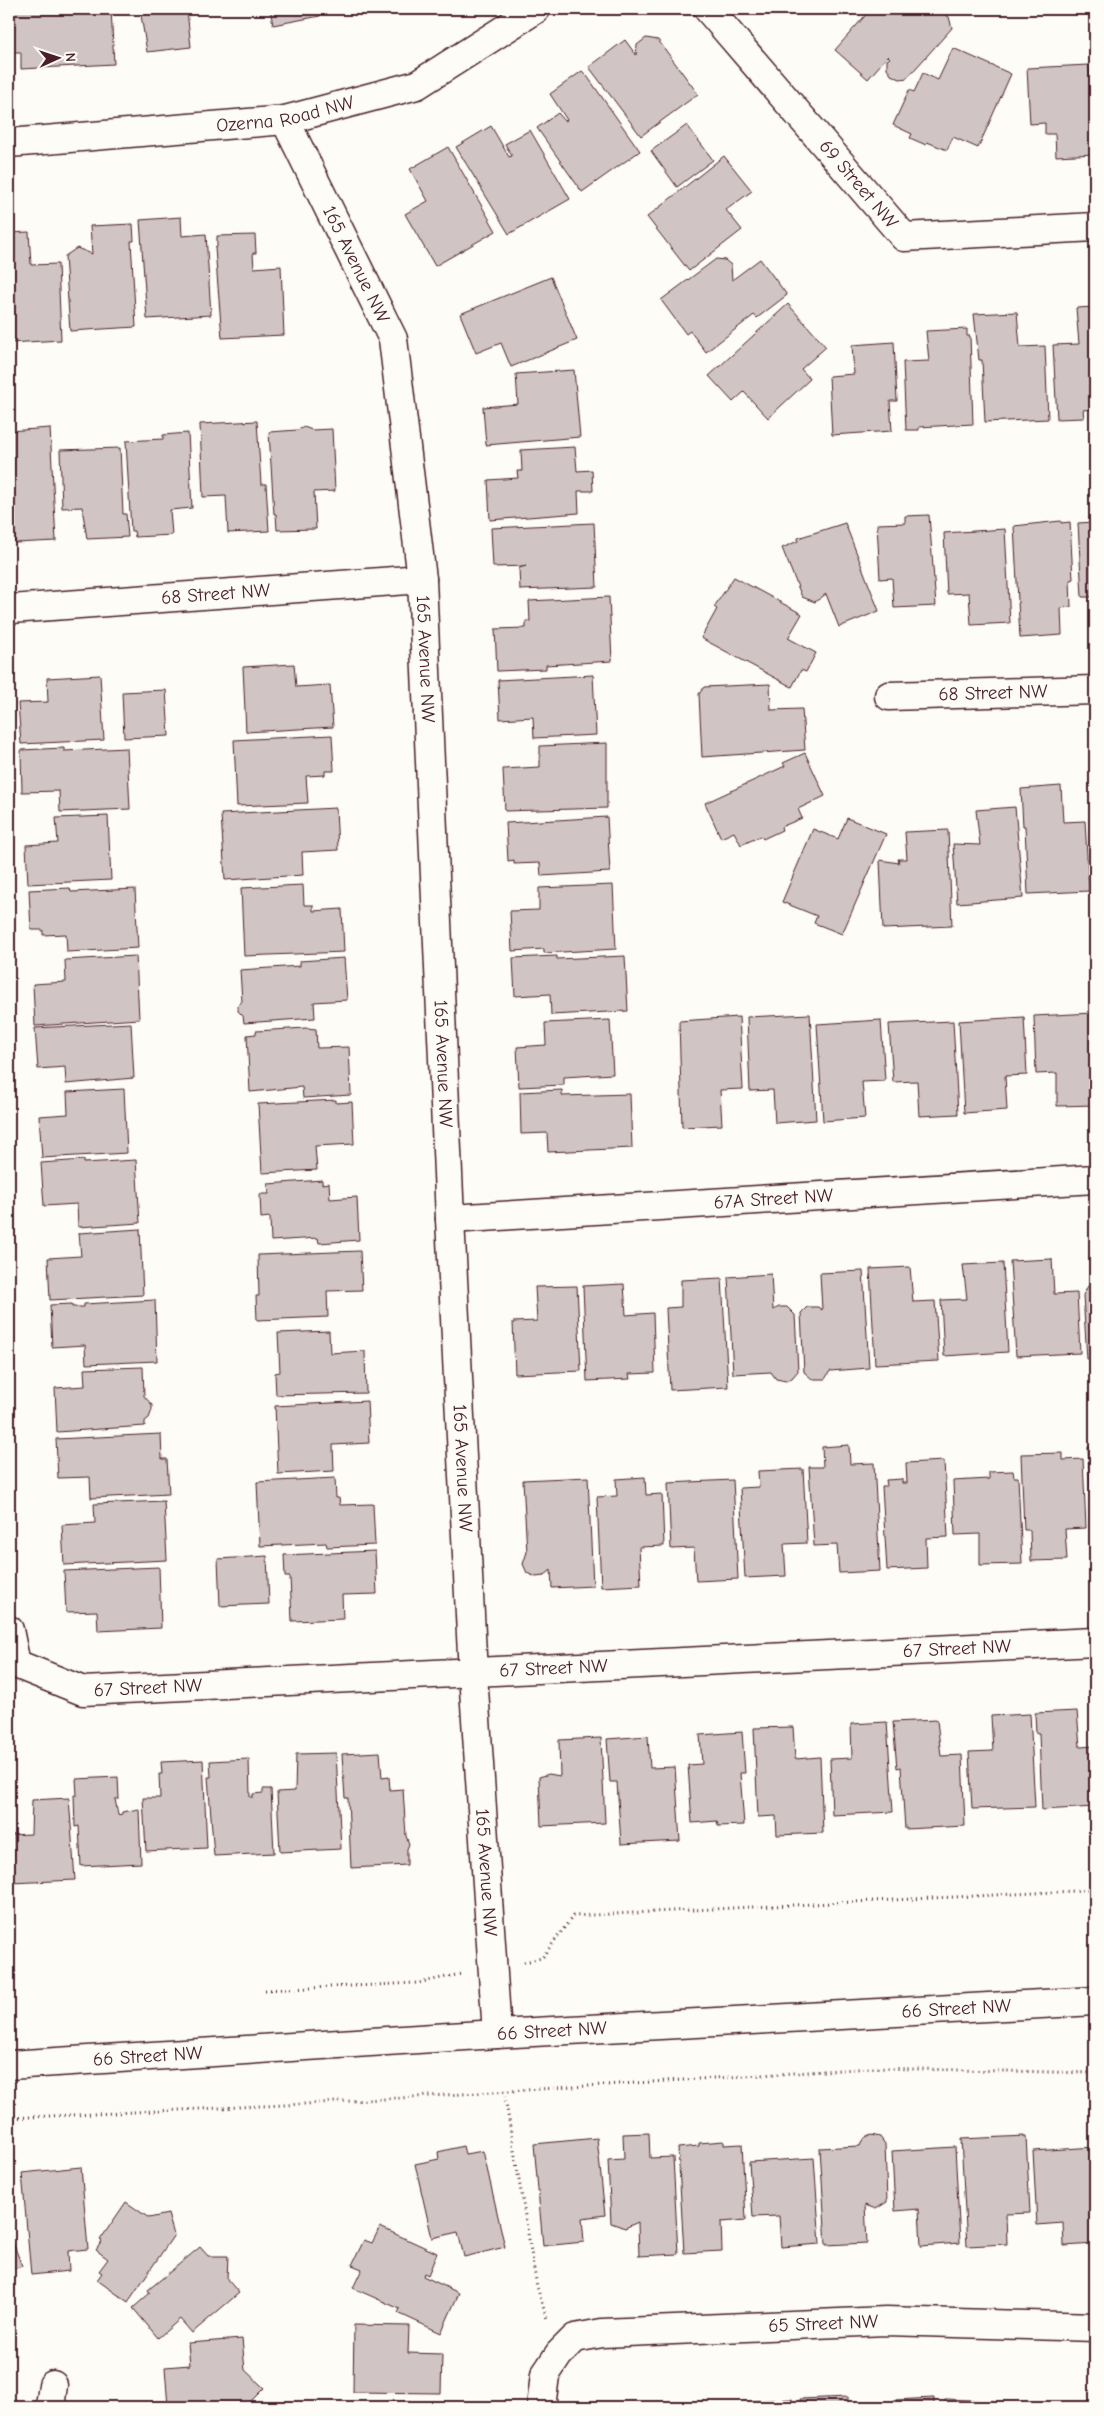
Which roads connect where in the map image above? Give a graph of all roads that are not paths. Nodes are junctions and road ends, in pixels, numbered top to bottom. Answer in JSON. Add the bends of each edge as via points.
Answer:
{"nodes":[{"id":1,"x":536,"y":9,"type":"edge"},
{"id":2,"x":708,"y":9,"type":"edge"},
{"id":3,"x":285,"y":120,"type":"junction"},
{"id":4,"x":9,"y":143,"type":"edge"},
{"id":5,"x":1095,"y":227,"type":"edge"},
{"id":6,"x":422,"y":579,"type":"junction"},
{"id":7,"x":9,"y":611,"type":"edge"},
{"id":8,"x":1095,"y":690,"type":"edge"},
{"id":9,"x":889,"y":696,"type":"dead end"},
{"id":10,"x":1095,"y":1179,"type":"edge"},
{"id":11,"x":450,"y":1219,"type":"junction"},
{"id":12,"x":9,"y":1630,"type":"edge"},
{"id":13,"x":1095,"y":1642,"type":"edge"},
{"id":14,"x":474,"y":1674,"type":"junction"},
{"id":15,"x":1095,"y":2001,"type":"edge"},
{"id":16,"x":497,"y":2034,"type":"junction"},
{"id":17,"x":9,"y":2065,"type":"edge"},
{"id":18,"x":1095,"y":2327,"type":"edge"},
{"id":19,"x":541,"y":2407,"type":"edge"}],
"edges":[{"from":1,"to":3,"type":"street","name":"Ozerna Road NW","via":[[417,85]]},
{"from":2,"to":5,"type":"street","name":"69 Street NW","via":[[904,237]]},
{"from":3,"to":4,"type":"street","name":"Ozerna Road NW"},
{"from":3,"to":6,"type":"street","name":"165 Avenue NW","via":[[393,339]]},
{"from":6,"to":7,"type":"street","name":"68 Street NW"},
{"from":6,"to":11,"type":"street","name":"165 Avenue NW"},
{"from":8,"to":9,"type":"street","name":"68 Street NW"},
{"from":10,"to":11,"type":"street","name":"67A Street NW"},
{"from":11,"to":14,"type":"street","name":"165 Avenue NW"},
{"from":12,"to":14,"type":"street","name":"67 Street NW","via":[[16,1664],[84,1691]]},
{"from":13,"to":14,"type":"street","name":"67 Street NW"},
{"from":14,"to":16,"type":"street","name":"165 Avenue NW"},
{"from":15,"to":16,"type":"street","name":"66 Street NW"},
{"from":16,"to":17,"type":"street","name":"66 Street NW"},
{"from":18,"to":19,"type":"street","name":"65 Street NW","via":[[886,2321],[612,2333],[575,2338],[545,2375]]}]}
